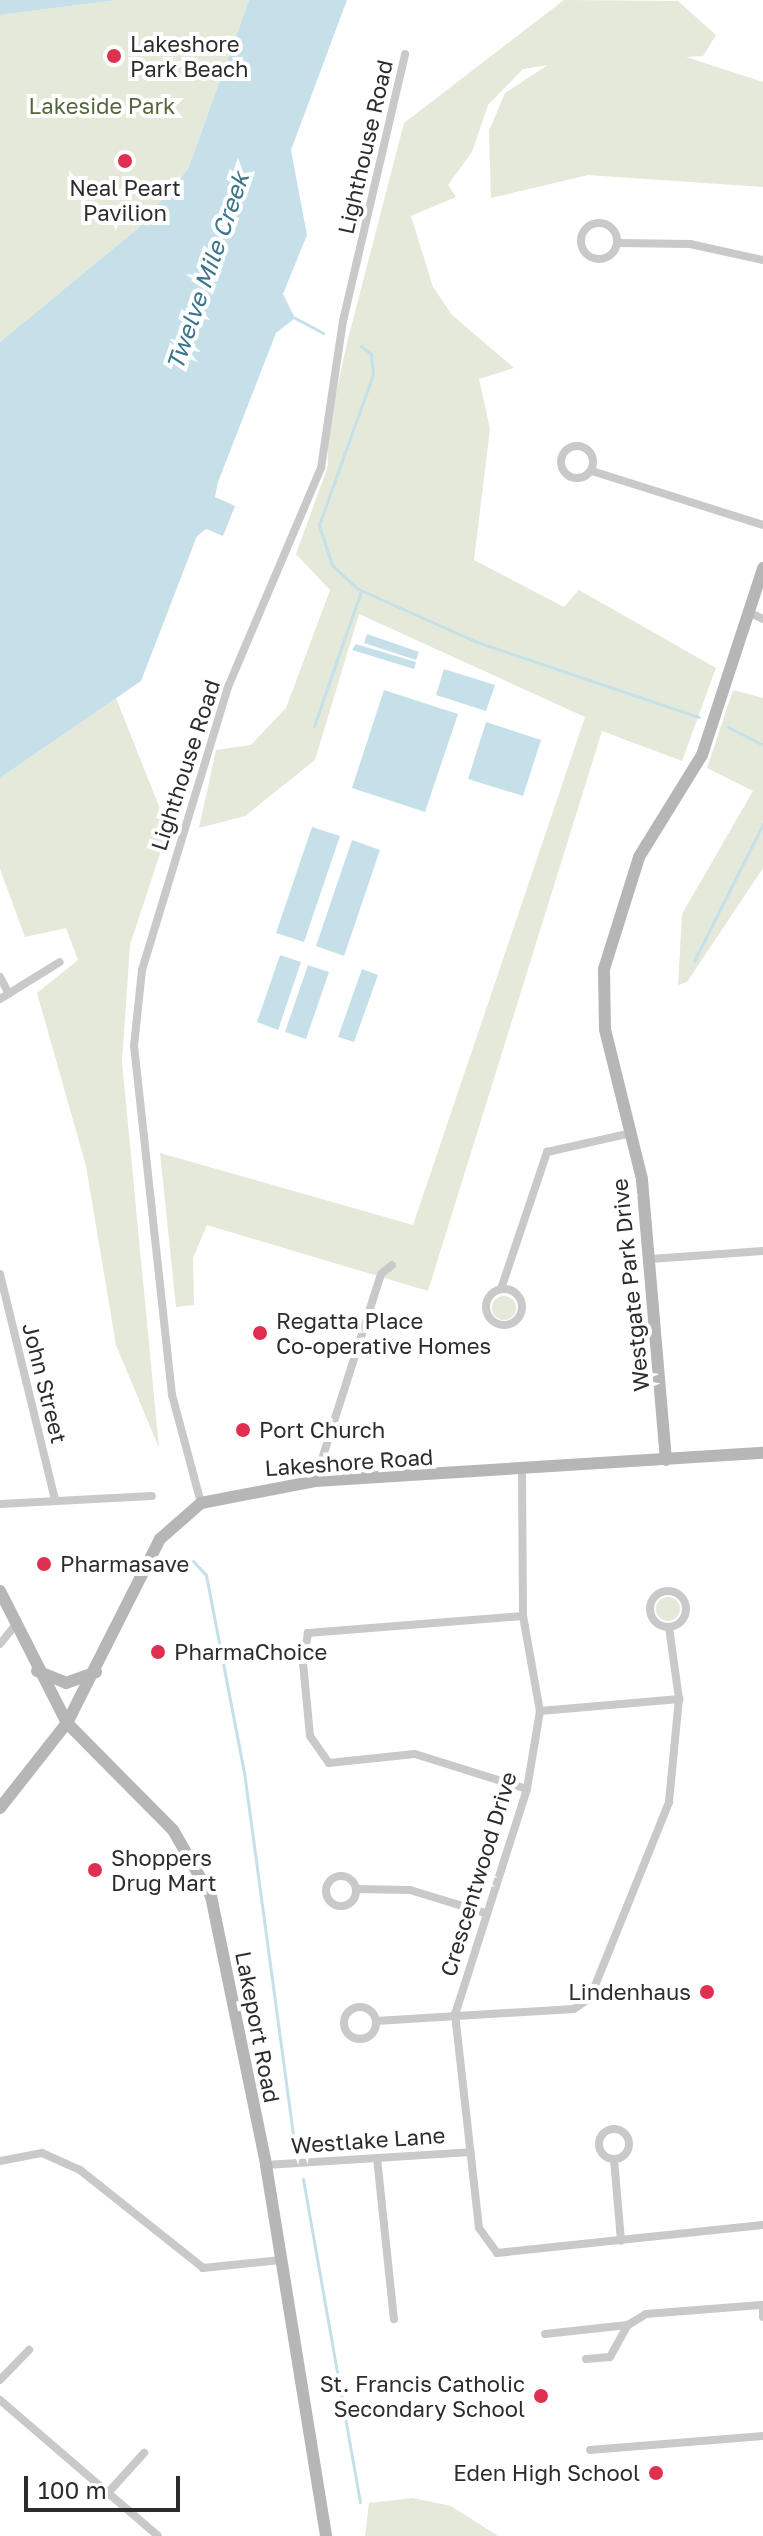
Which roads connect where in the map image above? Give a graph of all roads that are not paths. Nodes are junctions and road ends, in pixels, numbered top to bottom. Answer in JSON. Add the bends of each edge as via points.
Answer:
{"nodes":[{"id":1,"x":405,"y":54,"type":"dead end"},
{"id":2,"x":619,"y":243,"type":"junction"},
{"id":3,"x":763,"y":260,"type":"edge"},
{"id":4,"x":592,"y":471,"type":"junction"},
{"id":5,"x":763,"y":525,"type":"edge"},
{"id":6,"x":763,"y":568,"type":"edge"},
{"id":7,"x":748,"y":612,"type":"junction"},
{"id":8,"x":763,"y":619,"type":"edge"},
{"id":9,"x":60,"y":962,"type":"dead end"},
{"id":10,"x":0,"y":977,"type":"edge"},
{"id":11,"x":4,"y":996,"type":"edge"},
{"id":12,"x":631,"y":1133,"type":"junction"},
{"id":13,"x":763,"y":1251,"type":"edge"},
{"id":14,"x":651,"y":1259,"type":"junction"},
{"id":15,"x":392,"y":1265,"type":"dead end"},
{"id":16,"x":0,"y":1274,"type":"edge"},
{"id":17,"x":501,"y":1289,"type":"junction"},
{"id":18,"x":763,"y":1453,"type":"edge"},
{"id":19,"x":666,"y":1460,"type":"junction"},
{"id":20,"x":522,"y":1472,"type":"junction"},
{"id":21,"x":315,"y":1481,"type":"junction"},
{"id":22,"x":152,"y":1496,"type":"dead end"},
{"id":23,"x":55,"y":1500,"type":"junction"},
{"id":24,"x":201,"y":1503,"type":"junction"},
{"id":25,"x":0,"y":1504,"type":"edge"},
{"id":26,"x":0,"y":1591,"type":"edge"},
{"id":27,"x":523,"y":1616,"type":"junction"},
{"id":28,"x":16,"y":1624,"type":"junction"},
{"id":29,"x":669,"y":1627,"type":"junction"},
{"id":30,"x":0,"y":1644,"type":"edge"},
{"id":31,"x":37,"y":1671,"type":"junction"},
{"id":32,"x":96,"y":1672,"type":"junction"},
{"id":33,"x":679,"y":1699,"type":"junction"},
{"id":34,"x":540,"y":1711,"type":"junction"},
{"id":35,"x":67,"y":1723,"type":"junction"},
{"id":36,"x":527,"y":1789,"type":"junction"},
{"id":37,"x":0,"y":1808,"type":"edge"},
{"id":38,"x":356,"y":1889,"type":"dead end"},
{"id":39,"x":482,"y":1912,"type":"junction"},
{"id":40,"x":455,"y":2014,"type":"junction"},
{"id":41,"x":376,"y":2021,"type":"dead end"},
{"id":42,"x":471,"y":2152,"type":"junction"},
{"id":43,"x":377,"y":2158,"type":"junction"},
{"id":44,"x":614,"y":2159,"type":"dead end"},
{"id":45,"x":0,"y":2161,"type":"edge"},
{"id":46,"x":266,"y":2165,"type":"junction"},
{"id":47,"x":763,"y":2225,"type":"edge"},
{"id":48,"x":621,"y":2241,"type":"junction"},
{"id":49,"x":281,"y":2260,"type":"junction"},
{"id":50,"x":762,"y":2305,"type":"edge"},
{"id":51,"x":763,"y":2317,"type":"edge"},
{"id":52,"x":394,"y":2319,"type":"dead end"},
{"id":53,"x":628,"y":2325,"type":"junction"},
{"id":54,"x":545,"y":2334,"type":"dead end"},
{"id":55,"x":29,"y":2350,"type":"dead end"},
{"id":56,"x":586,"y":2359,"type":"dead end"},
{"id":57,"x":0,"y":2380,"type":"edge"},
{"id":58,"x":0,"y":2400,"type":"edge"},
{"id":59,"x":763,"y":2436,"type":"edge"},
{"id":60,"x":590,"y":2450,"type":"dead end"},
{"id":61,"x":144,"y":2453,"type":"dead end"},
{"id":62,"x":106,"y":2495,"type":"junction"},
{"id":63,"x":158,"y":2536,"type":"edge"},
{"id":64,"x":326,"y":2536,"type":"edge"}],
"edges":[{"from":1,"to":24,"type":"street","name":"Lighthouse Road","via":[[343,321],[321,468],[228,687],[142,970],[134,1046],[170,1381]]},
{"from":2,"to":2,"type":"street","via":[[600,223],[580,238],[581,247],[601,259]]},
{"from":2,"to":3,"type":"street","via":[[690,244]]},
{"from":4,"to":4,"type":"street","via":[[568,475],[564,452],[572,447],[593,455]]},
{"from":4,"to":5,"type":"street"},
{"from":6,"to":7,"type":"main road","name":"Westgate Park Drive"},
{"from":7,"to":8,"type":"street"},
{"from":7,"to":12,"type":"main road","name":"Westgate Park Drive","via":[[696,768],[648,838],[609,947],[602,1013]]},
{"from":9,"to":11,"type":"street"},
{"from":10,"to":11,"type":"street"},
{"from":12,"to":14,"type":"main road","name":"Westgate Park Drive"},
{"from":12,"to":17,"type":"street","via":[[547,1152]]},
{"from":13,"to":14,"type":"street"},
{"from":14,"to":19,"type":"main road","name":"Westgate Park Drive"},
{"from":15,"to":21,"type":"street","via":[[381,1274]]},
{"from":16,"to":23,"type":"street","name":"John Street"},
{"from":17,"to":17,"type":"street","via":[[518,1295],[522,1306],[510,1325],[487,1312],[487,1300]]},
{"from":18,"to":19,"type":"main road","name":"Lakeshore Road"},
{"from":19,"to":20,"type":"main road","name":"Lakeshore Road"},
{"from":20,"to":21,"type":"main road","name":"Lakeshore Road"},
{"from":20,"to":27,"type":"street","name":"Crescentwood Drive"},
{"from":21,"to":24,"type":"main road","name":"Lakeshore Road"},
{"from":22,"to":23,"type":"street"},
{"from":23,"to":25,"type":"street"},
{"from":24,"to":32,"type":"main road","via":[[160,1539]]},
{"from":26,"to":28,"type":"main road","name":"Lakeport Road"},
{"from":27,"to":34,"type":"street","name":"Crescentwood Drive"},
{"from":27,"to":36,"type":"street","via":[[308,1633],[303,1663],[310,1736],[329,1763],[415,1754]]},
{"from":28,"to":30,"type":"street"},
{"from":28,"to":31,"type":"main road","name":"Lakeport Road"},
{"from":29,"to":29,"type":"street","via":[[684,1617],[685,1605],[668,1592],[650,1610]]},
{"from":29,"to":33,"type":"street"},
{"from":31,"to":32,"type":"main road","via":[[66,1683]]},
{"from":31,"to":35,"type":"main road","name":"Lakeport Road"},
{"from":32,"to":35,"type":"main road"},
{"from":33,"to":34,"type":"street"},
{"from":33,"to":40,"type":"street","via":[[669,1802],[590,1998],[574,2009]]},
{"from":34,"to":36,"type":"street","name":"Crescentwood Drive"},
{"from":35,"to":37,"type":"main road"},
{"from":35,"to":46,"type":"main road","name":"Lakeport Road","via":[[173,1830],[204,1879]]},
{"from":36,"to":39,"type":"street","name":"Crescentwood Drive"},
{"from":38,"to":39,"type":"street","via":[[410,1890]]},
{"from":39,"to":40,"type":"street","name":"Crescentwood Drive"},
{"from":40,"to":41,"type":"street"},
{"from":40,"to":42,"type":"street","name":"Crescentwood Drive"},
{"from":42,"to":43,"type":"street","name":"Westlake Lane"},
{"from":42,"to":48,"type":"street","name":"Crescentwood Drive","via":[[479,2228],[497,2253]]},
{"from":43,"to":46,"type":"street","name":"Westlake Lane"},
{"from":43,"to":52,"type":"street"},
{"from":44,"to":48,"type":"street"},
{"from":45,"to":49,"type":"street","via":[[42,2153],[80,2170],[203,2268]]},
{"from":46,"to":49,"type":"main road","name":"Lakeport Road"},
{"from":47,"to":48,"type":"street","name":"Crescentwood Drive"},
{"from":49,"to":64,"type":"main road","name":"Lakeport Road"},
{"from":50,"to":51,"type":"street"},
{"from":50,"to":53,"type":"street","via":[[646,2314]]},
{"from":53,"to":54,"type":"street"},
{"from":53,"to":56,"type":"street","via":[[610,2357]]},
{"from":55,"to":57,"type":"street"},
{"from":58,"to":62,"type":"street"},
{"from":59,"to":60,"type":"street"},
{"from":61,"to":62,"type":"street"},
{"from":62,"to":63,"type":"street"}]}
